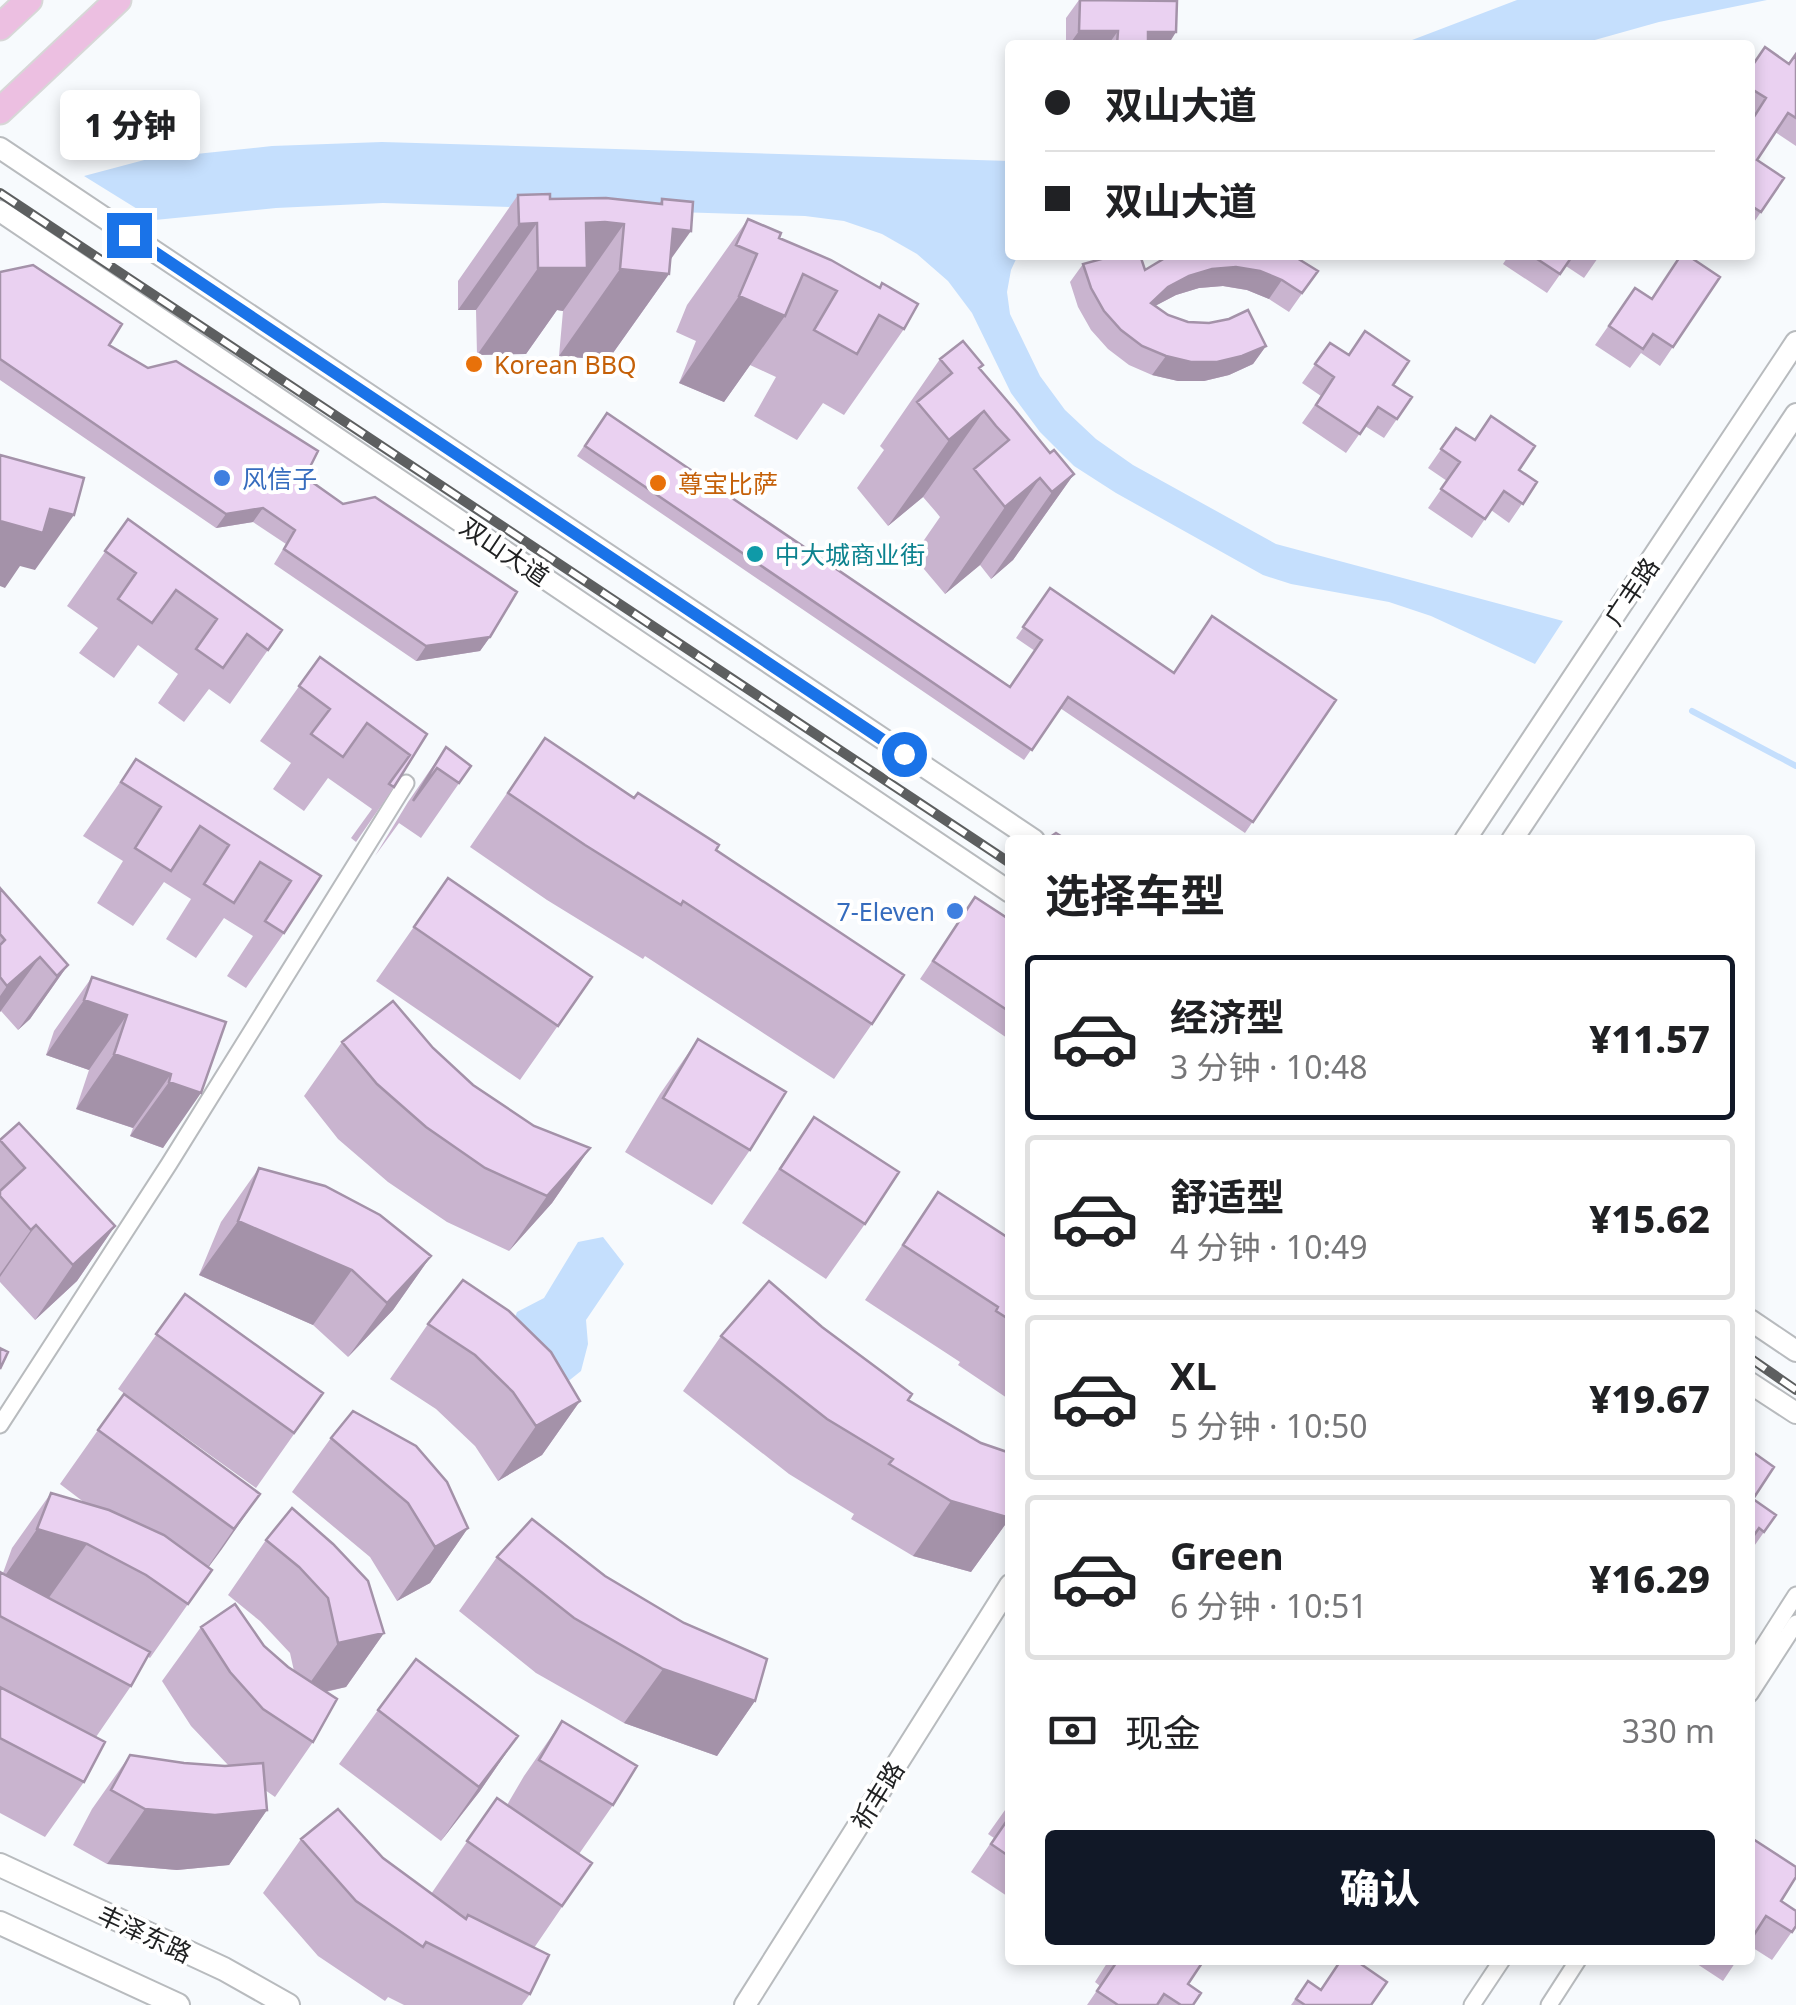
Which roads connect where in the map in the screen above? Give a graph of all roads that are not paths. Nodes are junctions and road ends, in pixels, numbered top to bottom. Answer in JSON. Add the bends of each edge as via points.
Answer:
{"nodes":[{"id":1,"x":29,"y":0,"type":"edge"},
{"id":2,"x":118,"y":0,"type":"edge"},
{"id":3,"x":0,"y":27,"type":"edge"},
{"id":4,"x":0,"y":111,"type":"edge"},
{"id":5,"x":0,"y":148,"type":"edge"},
{"id":6,"x":0,"y":211,"type":"edge"},
{"id":7,"x":1796,"y":342,"type":"edge"},
{"id":8,"x":1796,"y":414,"type":"edge"},
{"id":9,"x":406,"y":784,"type":"edge"},
{"id":10,"x":1027,"y":835,"type":"edge"},
{"id":11,"x":1468,"y":835,"type":"edge"},
{"id":12,"x":1515,"y":835,"type":"edge"},
{"id":13,"x":1005,"y":889,"type":"edge"},
{"id":14,"x":1755,"y":1323,"type":"edge"},
{"id":15,"x":1796,"y":1351,"type":"edge"},
{"id":16,"x":1755,"y":1386,"type":"edge"},
{"id":17,"x":1796,"y":1413,"type":"edge"},
{"id":18,"x":0,"y":1425,"type":"edge"},
{"id":19,"x":1005,"y":1593,"type":"edge"},
{"id":20,"x":1796,"y":1595,"type":"edge"},
{"id":21,"x":1796,"y":1623,"type":"edge"},
{"id":22,"x":1755,"y":1659,"type":"edge"},
{"id":23,"x":1755,"y":1686,"type":"edge"},
{"id":24,"x":0,"y":1865,"type":"edge"},
{"id":25,"x":0,"y":1924,"type":"edge"},
{"id":26,"x":1499,"y":1965,"type":"edge"},
{"id":27,"x":1568,"y":1968,"type":"edge"},
{"id":28,"x":1476,"y":2002,"type":"edge"},
{"id":29,"x":178,"y":2005,"type":"edge"},
{"id":30,"x":288,"y":2005,"type":"edge"},
{"id":31,"x":744,"y":2005,"type":"edge"},
{"id":32,"x":1550,"y":2005,"type":"edge"}],
"edges":[{"from":1,"to":3,"type":"main road"},
{"from":2,"to":4,"type":"main road"},
{"from":5,"to":10,"type":"street"},
{"from":6,"to":13,"type":"street","name":"双山大道"},
{"from":7,"to":11,"type":"street","name":"广丰路"},
{"from":8,"to":12,"type":"street","name":"广丰路"},
{"from":9,"to":18,"type":"street"},
{"from":14,"to":15,"type":"street"},
{"from":16,"to":17,"type":"street"},
{"from":19,"to":31,"type":"street","name":"祈丰路"},
{"from":20,"to":22,"type":"street"},
{"from":21,"to":23,"type":"street"},
{"from":24,"to":30,"type":"main road","name":"丰泽东路"},
{"from":25,"to":29,"type":"main road","name":"丰泽东路"},
{"from":26,"to":28,"type":"street"},
{"from":27,"to":32,"type":"street"}]}
